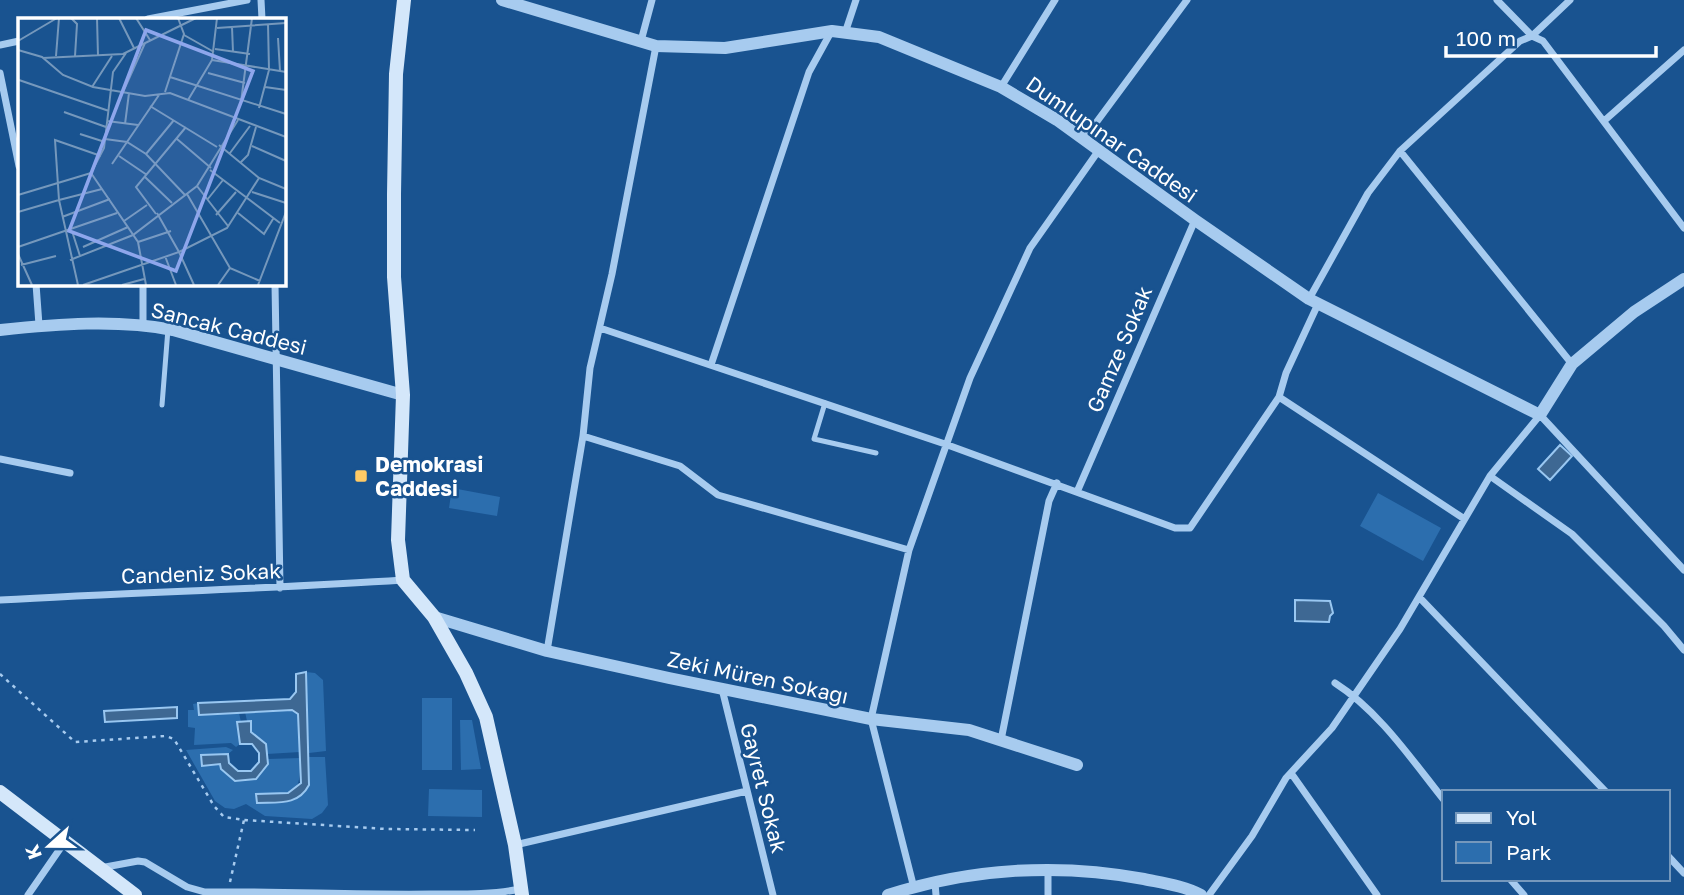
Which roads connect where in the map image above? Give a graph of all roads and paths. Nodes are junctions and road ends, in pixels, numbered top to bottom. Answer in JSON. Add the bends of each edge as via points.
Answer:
{"nodes":[{"id":1,"x":247,"y":0,"type":"edge"},
{"id":2,"x":261,"y":0,"type":"edge"},
{"id":3,"x":404,"y":0,"type":"edge"},
{"id":4,"x":502,"y":0,"type":"edge"},
{"id":5,"x":652,"y":0,"type":"edge"},
{"id":6,"x":856,"y":0,"type":"edge"},
{"id":7,"x":1055,"y":0,"type":"edge"},
{"id":8,"x":1187,"y":0,"type":"edge"},
{"id":9,"x":1497,"y":0,"type":"edge"},
{"id":10,"x":1570,"y":0,"type":"edge"},
{"id":11,"x":154,"y":18,"type":"edge"},
{"id":12,"x":262,"y":18,"type":"edge"},
{"id":13,"x":838,"y":32,"type":"junction"},
{"id":14,"x":1532,"y":36,"type":"junction"},
{"id":15,"x":18,"y":41,"type":"edge"},
{"id":16,"x":641,"y":41,"type":"junction"},
{"id":17,"x":0,"y":45,"type":"edge"},
{"id":18,"x":656,"y":46,"type":"junction"},
{"id":19,"x":1684,"y":50,"type":"edge"},
{"id":20,"x":0,"y":73,"type":"edge"},
{"id":21,"x":1001,"y":87,"type":"junction"},
{"id":22,"x":1604,"y":121,"type":"junction"},
{"id":23,"x":1084,"y":139,"type":"junction"},
{"id":24,"x":1099,"y":150,"type":"junction"},
{"id":25,"x":1400,"y":151,"type":"junction"},
{"id":26,"x":18,"y":161,"type":"edge"},
{"id":27,"x":1195,"y":220,"type":"junction"},
{"id":28,"x":1684,"y":228,"type":"edge"},
{"id":29,"x":1684,"y":279,"type":"edge"},
{"id":30,"x":36,"y":285,"type":"edge"},
{"id":31,"x":143,"y":285,"type":"edge"},
{"id":32,"x":275,"y":285,"type":"edge"},
{"id":33,"x":1314,"y":301,"type":"junction"},
{"id":34,"x":143,"y":324,"type":"junction"},
{"id":35,"x":39,"y":326,"type":"junction"},
{"id":36,"x":600,"y":328,"type":"junction"},
{"id":37,"x":168,"y":329,"type":"junction"},
{"id":38,"x":0,"y":330,"type":"edge"},
{"id":39,"x":276,"y":359,"type":"junction"},
{"id":40,"x":1572,"y":364,"type":"junction"},
{"id":41,"x":711,"y":365,"type":"junction"},
{"id":42,"x":403,"y":395,"type":"junction"},
{"id":43,"x":1279,"y":397,"type":"junction"},
{"id":44,"x":825,"y":402,"type":"junction"},
{"id":45,"x":162,"y":405,"type":"dead end"},
{"id":46,"x":1540,"y":415,"type":"junction"},
{"id":47,"x":583,"y":436,"type":"junction"},
{"id":48,"x":945,"y":444,"type":"junction"},
{"id":49,"x":876,"y":453,"type":"dead end"},
{"id":50,"x":0,"y":459,"type":"edge"},
{"id":51,"x":70,"y":473,"type":"dead end"},
{"id":52,"x":1490,"y":475,"type":"junction"},
{"id":53,"x":1057,"y":484,"type":"junction"},
{"id":54,"x":1077,"y":492,"type":"junction"},
{"id":55,"x":1463,"y":518,"type":"junction"},
{"id":56,"x":909,"y":550,"type":"junction"},
{"id":57,"x":1684,"y":570,"type":"edge"},
{"id":58,"x":403,"y":580,"type":"junction"},
{"id":59,"x":280,"y":588,"type":"junction"},
{"id":60,"x":1419,"y":597,"type":"junction"},
{"id":61,"x":0,"y":600,"type":"edge"},
{"id":62,"x":434,"y":618,"type":"junction"},
{"id":63,"x":1684,"y":650,"type":"edge"},
{"id":64,"x":547,"y":651,"type":"junction"},
{"id":65,"x":0,"y":674,"type":"edge"},
{"id":66,"x":1335,"y":683,"type":"dead end"},
{"id":67,"x":722,"y":689,"type":"junction"},
{"id":68,"x":1355,"y":696,"type":"junction"},
{"id":69,"x":871,"y":719,"type":"junction"},
{"id":70,"x":1001,"y":740,"type":"junction"},
{"id":71,"x":1077,"y":765,"type":"dead end"},
{"id":72,"x":1291,"y":773,"type":"junction"},
{"id":73,"x":1604,"y":790,"type":"edge"},
{"id":74,"x":747,"y":791,"type":"junction"},
{"id":75,"x":0,"y":792,"type":"edge"},
{"id":76,"x":1442,"y":797,"type":"edge"},
{"id":77,"x":244,"y":820,"type":"junction"},
{"id":78,"x":475,"y":830,"type":"dead end"},
{"id":79,"x":64,"y":843,"type":"junction"},
{"id":80,"x":515,"y":845,"type":"junction"},
{"id":81,"x":98,"y":868,"type":"junction"},
{"id":82,"x":1048,"y":869,"type":"junction"},
{"id":83,"x":1512,"y":881,"type":"edge"},
{"id":84,"x":914,"y":888,"type":"junction"},
{"id":85,"x":936,"y":889,"type":"edge"},
{"id":86,"x":227,"y":892,"type":"junction"},
{"id":87,"x":521,"y":892,"type":"edge"},
{"id":88,"x":28,"y":895,"type":"edge"},
{"id":89,"x":135,"y":895,"type":"edge"},
{"id":90,"x":773,"y":895,"type":"edge"},
{"id":91,"x":888,"y":895,"type":"edge"},
{"id":92,"x":1048,"y":895,"type":"edge"},
{"id":93,"x":1202,"y":895,"type":"edge"},
{"id":94,"x":1209,"y":895,"type":"edge"},
{"id":95,"x":1377,"y":895,"type":"edge"},
{"id":96,"x":1524,"y":895,"type":"edge"}],
"edges":[{"from":1,"to":11,"type":"street"},
{"from":2,"to":12,"type":"street"},
{"from":3,"to":42,"type":"main road","via":[[396,74],[394,194],[394,277]]},
{"from":4,"to":16,"type":"street","name":"Dumlupınar Caddesi"},
{"from":5,"to":16,"type":"street"},
{"from":6,"to":13,"type":"street"},
{"from":7,"to":21,"type":"street"},
{"from":8,"to":23,"type":"street"},
{"from":9,"to":14,"type":"street"},
{"from":10,"to":14,"type":"street"},
{"from":13,"to":18,"type":"street","name":"Dumlupınar Caddesi","via":[[725,48]]},
{"from":13,"to":21,"type":"street","name":"Dumlupınar Caddesi","via":[[879,37]]},
{"from":13,"to":41,"type":"street","via":[[809,72]]},
{"from":14,"to":22,"type":"street","via":[[1543,41]]},
{"from":14,"to":25,"type":"street","via":[[1520,41]]},
{"from":15,"to":17,"type":"street"},
{"from":16,"to":18,"type":"street","name":"Dumlupınar Caddesi"},
{"from":18,"to":36,"type":"street"},
{"from":19,"to":22,"type":"street"},
{"from":20,"to":26,"type":"street"},
{"from":21,"to":23,"type":"street","name":"Dumlupınar Caddesi"},
{"from":22,"to":28,"type":"street"},
{"from":23,"to":24,"type":"street","name":"Dumlupınar Caddesi"},
{"from":24,"to":27,"type":"street","name":"Dumlupınar Caddesi"},
{"from":24,"to":48,"type":"street","via":[[1030,248]]},
{"from":25,"to":33,"type":"street","via":[[1368,193]]},
{"from":25,"to":40,"type":"street"},
{"from":27,"to":33,"type":"street","name":"Dumlupınar Caddesi"},
{"from":27,"to":54,"type":"street","name":"Gamze Sokak"},
{"from":29,"to":40,"type":"street","via":[[1634,312]]},
{"from":30,"to":35,"type":"street"},
{"from":31,"to":34,"type":"street"},
{"from":32,"to":39,"type":"street"},
{"from":33,"to":43,"type":"street"},
{"from":33,"to":46,"type":"street","name":"Dumlupınar Caddesi"},
{"from":34,"to":35,"type":"street","name":"Sancak Caddesi"},
{"from":34,"to":37,"type":"street","name":"Sancak Caddesi"},
{"from":35,"to":38,"type":"street","name":"Sancak Caddesi"},
{"from":36,"to":41,"type":"street"},
{"from":36,"to":47,"type":"street","via":[[590,368]]},
{"from":37,"to":39,"type":"street","name":"Sancak Caddesi"},
{"from":37,"to":45,"type":"lane"},
{"from":39,"to":42,"type":"street","name":"Sancak Caddesi"},
{"from":39,"to":59,"type":"street"},
{"from":40,"to":46,"type":"street"},
{"from":41,"to":44,"type":"street"},
{"from":42,"to":58,"type":"main road","via":[[398,540]]},
{"from":43,"to":54,"type":"street","via":[[1190,528],[1175,528]]},
{"from":43,"to":55,"type":"street"},
{"from":44,"to":48,"type":"street"},
{"from":44,"to":49,"type":"lane","via":[[814,439]]},
{"from":46,"to":52,"type":"street"},
{"from":46,"to":57,"type":"street"},
{"from":47,"to":56,"type":"street","via":[[680,466],[718,495]]},
{"from":47,"to":64,"type":"street"},
{"from":48,"to":53,"type":"street"},
{"from":48,"to":56,"type":"street"},
{"from":50,"to":51,"type":"street"},
{"from":52,"to":55,"type":"street"},
{"from":52,"to":63,"type":"street","via":[[1572,534]]},
{"from":53,"to":54,"type":"street"},
{"from":53,"to":70,"type":"street","via":[[1049,501]]},
{"from":55,"to":60,"type":"street"},
{"from":56,"to":69,"type":"street"},
{"from":58,"to":59,"type":"street","name":"Candeniz Sokak"},
{"from":58,"to":62,"type":"main road"},
{"from":59,"to":61,"type":"street","name":"Candeniz Sokak"},
{"from":60,"to":68,"type":"street"},
{"from":60,"to":73,"type":"street"},
{"from":62,"to":64,"type":"street","name":"Zeki Müren Sokağı"},
{"from":62,"to":80,"type":"main road","via":[[486,717]]},
{"from":64,"to":67,"type":"street","name":"Zeki Müren Sokağı"},
{"from":65,"to":77,"type":"path","via":[[75,742],[166,736],[174,740],[214,806],[224,817]]},
{"from":66,"to":68,"type":"street"},
{"from":67,"to":69,"type":"street","name":"Zeki Müren Sokağı"},
{"from":67,"to":74,"type":"street","name":"Gayret Sokak"},
{"from":68,"to":72,"type":"street"},
{"from":68,"to":76,"type":"street"},
{"from":69,"to":70,"type":"street","name":"Zeki Müren Sokağı","via":[[969,730]]},
{"from":69,"to":84,"type":"street"},
{"from":70,"to":71,"type":"street","name":"Zeki Müren Sokağı"},
{"from":72,"to":94,"type":"street"},
{"from":72,"to":95,"type":"street"},
{"from":74,"to":80,"type":"street"},
{"from":74,"to":90,"type":"street","name":"Gayret Sokak"},
{"from":75,"to":79,"type":"main road"},
{"from":77,"to":78,"type":"path"},
{"from":77,"to":86,"type":"path"},
{"from":79,"to":81,"type":"main road"},
{"from":79,"to":88,"type":"street"},
{"from":80,"to":87,"type":"main road"},
{"from":81,"to":86,"type":"street","via":[[145,862],[187,887]]},
{"from":81,"to":89,"type":"main road"},
{"from":82,"to":85,"type":"street","via":[[985,873]]},
{"from":82,"to":92,"type":"street"},
{"from":82,"to":93,"type":"street","via":[[1116,874]]},
{"from":83,"to":96,"type":"street"},
{"from":84,"to":85,"type":"street"},
{"from":84,"to":91,"type":"street"},
{"from":86,"to":87,"type":"street"}]}
